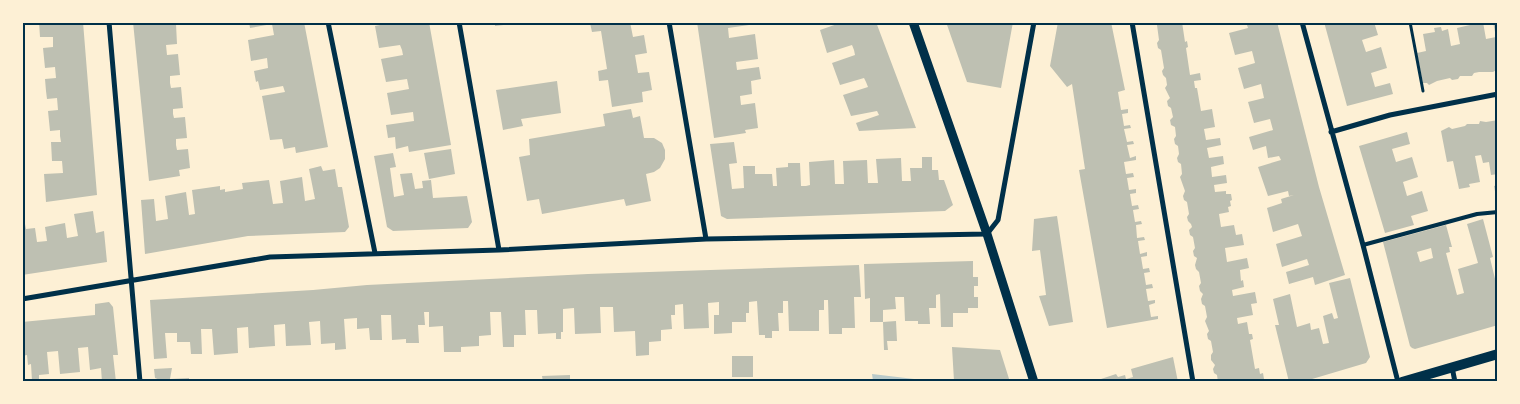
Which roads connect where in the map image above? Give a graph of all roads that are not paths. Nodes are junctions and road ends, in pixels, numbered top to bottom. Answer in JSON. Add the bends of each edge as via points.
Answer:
{"nodes":[{"id":1,"x":108,"y":22,"type":"edge"},
{"id":2,"x":328,"y":22,"type":"edge"},
{"id":3,"x":459,"y":22,"type":"edge"},
{"id":4,"x":669,"y":22,"type":"edge"},
{"id":5,"x":913,"y":22,"type":"edge"},
{"id":6,"x":1034,"y":22,"type":"edge"},
{"id":7,"x":1132,"y":22,"type":"edge"},
{"id":8,"x":1302,"y":22,"type":"edge"},
{"id":9,"x":1498,"y":94,"type":"edge"},
{"id":10,"x":1331,"y":132,"type":"junction"},
{"id":11,"x":1498,"y":212,"type":"edge"},
{"id":12,"x":987,"y":234,"type":"junction"},
{"id":13,"x":706,"y":239,"type":"junction"},
{"id":14,"x":1363,"y":245,"type":"junction"},
{"id":15,"x":499,"y":250,"type":"junction"},
{"id":16,"x":375,"y":253,"type":"junction"},
{"id":17,"x":131,"y":280,"type":"junction"},
{"id":18,"x":22,"y":299,"type":"edge"},
{"id":19,"x":1498,"y":354,"type":"edge"},
{"id":20,"x":1452,"y":367,"type":"junction"},
{"id":21,"x":140,"y":382,"type":"edge"},
{"id":22,"x":1034,"y":382,"type":"edge"},
{"id":23,"x":1193,"y":382,"type":"edge"},
{"id":24,"x":1400,"y":382,"type":"edge"},
{"id":25,"x":1455,"y":382,"type":"edge"}],
"edges":[{"from":1,"to":17,"type":"street"},
{"from":2,"to":16,"type":"street"},
{"from":3,"to":15,"type":"street"},
{"from":4,"to":13,"type":"street"},
{"from":5,"to":12,"type":"street"},
{"from":6,"to":12,"type":"street","via":[[998,220]]},
{"from":7,"to":23,"type":"street"},
{"from":8,"to":10,"type":"street"},
{"from":9,"to":10,"type":"street","via":[[1390,115]]},
{"from":10,"to":14,"type":"street"},
{"from":11,"to":14,"type":"lane","via":[[1477,214]]},
{"from":12,"to":13,"type":"street"},
{"from":12,"to":22,"type":"street"},
{"from":13,"to":15,"type":"street"},
{"from":14,"to":24,"type":"street"},
{"from":15,"to":16,"type":"street"},
{"from":16,"to":17,"type":"street","via":[[270,257]]},
{"from":17,"to":18,"type":"street"},
{"from":17,"to":21,"type":"street"},
{"from":19,"to":20,"type":"main road"},
{"from":20,"to":24,"type":"main road"},
{"from":20,"to":25,"type":"street"}]}
